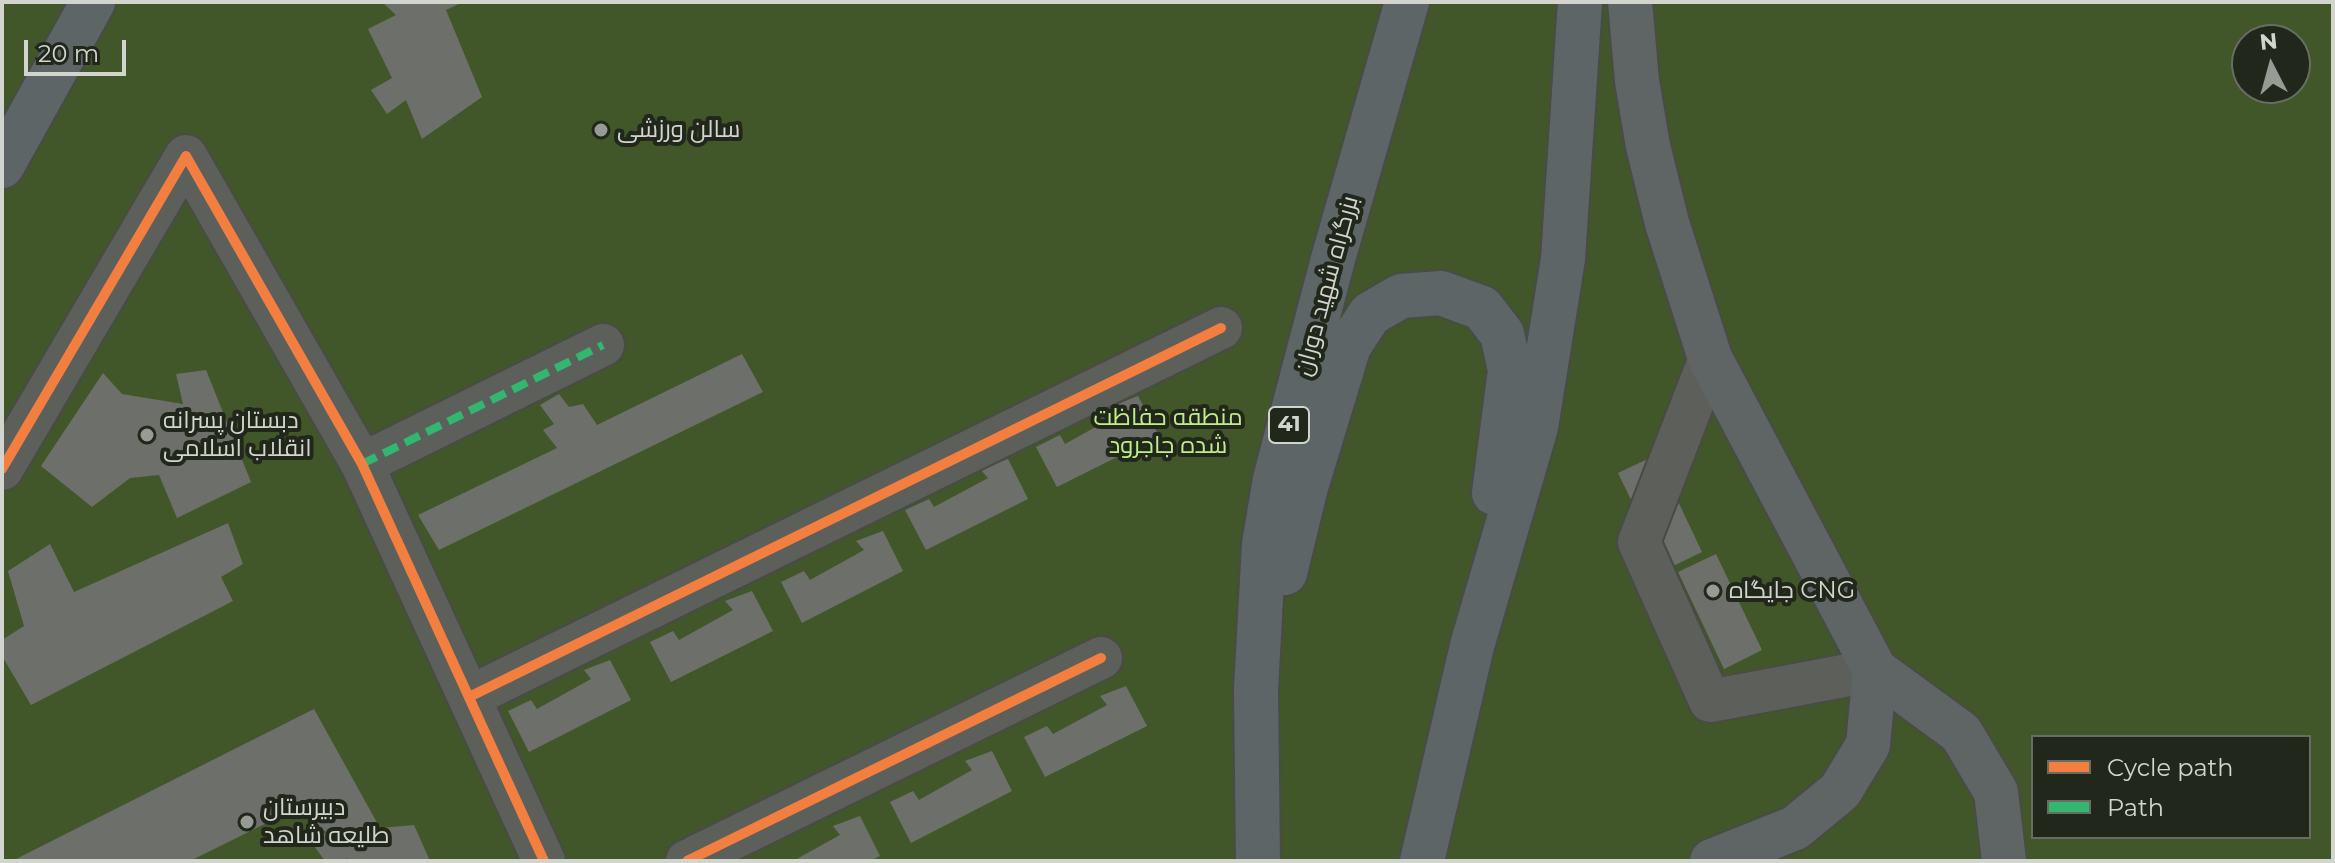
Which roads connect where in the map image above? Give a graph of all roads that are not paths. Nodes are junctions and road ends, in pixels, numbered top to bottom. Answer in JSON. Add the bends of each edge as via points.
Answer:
{"nodes":[{"id":1,"x":93,"y":2,"type":"edge"},
{"id":2,"x":1407,"y":2,"type":"edge"},
{"id":3,"x":1580,"y":2,"type":"edge"},
{"id":4,"x":1630,"y":2,"type":"edge"},
{"id":5,"x":2,"y":166,"type":"edge"},
{"id":6,"x":1221,"y":328,"type":"dead end"},
{"id":7,"x":603,"y":345,"type":"dead end"},
{"id":8,"x":1710,"y":358,"type":"junction"},
{"id":9,"x":362,"y":464,"type":"junction"},
{"id":10,"x":2,"y":469,"type":"edge"},
{"id":11,"x":1472,"y":646,"type":"junction"},
{"id":12,"x":1101,"y":658,"type":"dead end"},
{"id":13,"x":1875,"y":670,"type":"junction"},
{"id":14,"x":1256,"y":689,"type":"junction"},
{"id":15,"x":469,"y":697,"type":"junction"},
{"id":16,"x":1439,"y":794,"type":"junction"},
{"id":17,"x":544,"y":861,"type":"edge"},
{"id":18,"x":687,"y":861,"type":"edge"},
{"id":19,"x":1258,"y":861,"type":"edge"},
{"id":20,"x":1422,"y":861,"type":"edge"},
{"id":21,"x":1434,"y":861,"type":"edge"},
{"id":22,"x":1712,"y":861,"type":"edge"},
{"id":23,"x":2004,"y":861,"type":"edge"}],
"edges":[{"from":1,"to":5,"type":"highway"},
{"from":2,"to":14,"type":"highway","name":"بزرگراه شهید دوران","number":"41","via":[[1275,479],[1264,544]]},
{"from":3,"to":11,"type":"highway","via":[[1563,259],[1539,412]]},
{"from":4,"to":8,"type":"main road","via":[[1648,146]]},
{"from":6,"to":15,"type":"street"},
{"from":7,"to":9,"type":"street"},
{"from":8,"to":13,"type":"main road"},
{"from":8,"to":13,"type":"street","via":[[1639,542],[1710,701]]},
{"from":9,"to":10,"type":"street","via":[[186,156]]},
{"from":9,"to":15,"type":"street"},
{"from":11,"to":14,"type":"highway","via":[[1508,393],[1508,354],[1502,334],[1482,308],[1441,293],[1401,296],[1370,314],[1349,346],[1306,487]]},
{"from":11,"to":16,"type":"highway"},
{"from":12,"to":18,"type":"street"},
{"from":13,"to":22,"type":"main road","via":[[1868,745],[1840,791],[1795,828]]},
{"from":13,"to":23,"type":"main road","via":[[1961,733],[1996,792]]},
{"from":14,"to":19,"type":"highway","name":"بزرگراه شهید دوران","number":"41"},
{"from":15,"to":17,"type":"street"},
{"from":16,"to":20,"type":"highway"},
{"from":16,"to":21,"type":"main road"}]}
